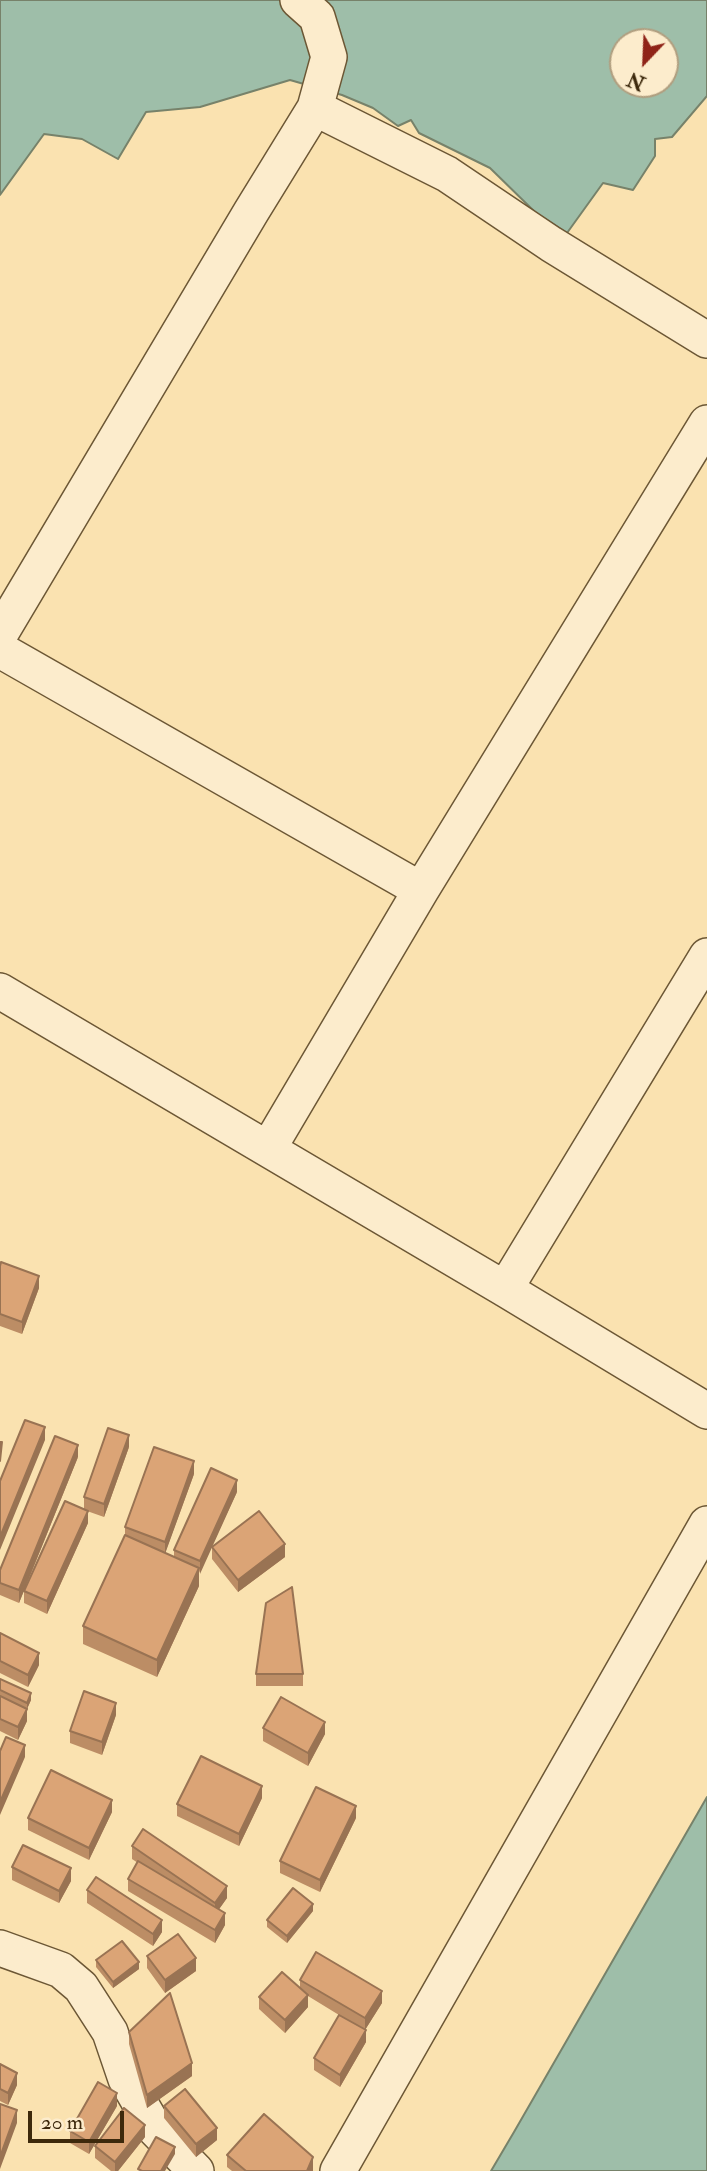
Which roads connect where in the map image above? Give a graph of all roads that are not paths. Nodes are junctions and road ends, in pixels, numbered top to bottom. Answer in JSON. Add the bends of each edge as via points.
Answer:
{"nodes":[{"id":1,"x":298,"y":0,"type":"edge"},
{"id":2,"x":315,"y":107,"type":"junction"},
{"id":3,"x":707,"y":340,"type":"edge"},
{"id":4,"x":707,"y":423,"type":"edge"},
{"id":5,"x":0,"y":634,"type":"edge"},
{"id":6,"x":0,"y":650,"type":"edge"},
{"id":7,"x":421,"y":890,"type":"junction"},
{"id":8,"x":707,"y":956,"type":"edge"},
{"id":9,"x":0,"y":991,"type":"edge"},
{"id":10,"x":268,"y":1149,"type":"junction"},
{"id":11,"x":505,"y":1289,"type":"junction"},
{"id":12,"x":707,"y":1412,"type":"edge"},
{"id":13,"x":707,"y":1524,"type":"edge"},
{"id":14,"x":0,"y":1948,"type":"edge"},
{"id":15,"x":196,"y":2171,"type":"edge"},
{"id":16,"x":338,"y":2171,"type":"edge"}],
"edges":[{"from":1,"to":2,"type":"street","via":[[317,17],[329,57]]},
{"from":2,"to":3,"type":"street","via":[[447,174]]},
{"from":2,"to":5,"type":"street"},
{"from":4,"to":7,"type":"street"},
{"from":6,"to":7,"type":"street"},
{"from":7,"to":10,"type":"street"},
{"from":8,"to":11,"type":"street"},
{"from":9,"to":10,"type":"street"},
{"from":10,"to":11,"type":"street"},
{"from":11,"to":12,"type":"street"},
{"from":13,"to":16,"type":"street"},
{"from":14,"to":15,"type":"street","via":[[61,1970],[81,1986],[110,2032],[126,2079],[155,2129]]}]}
